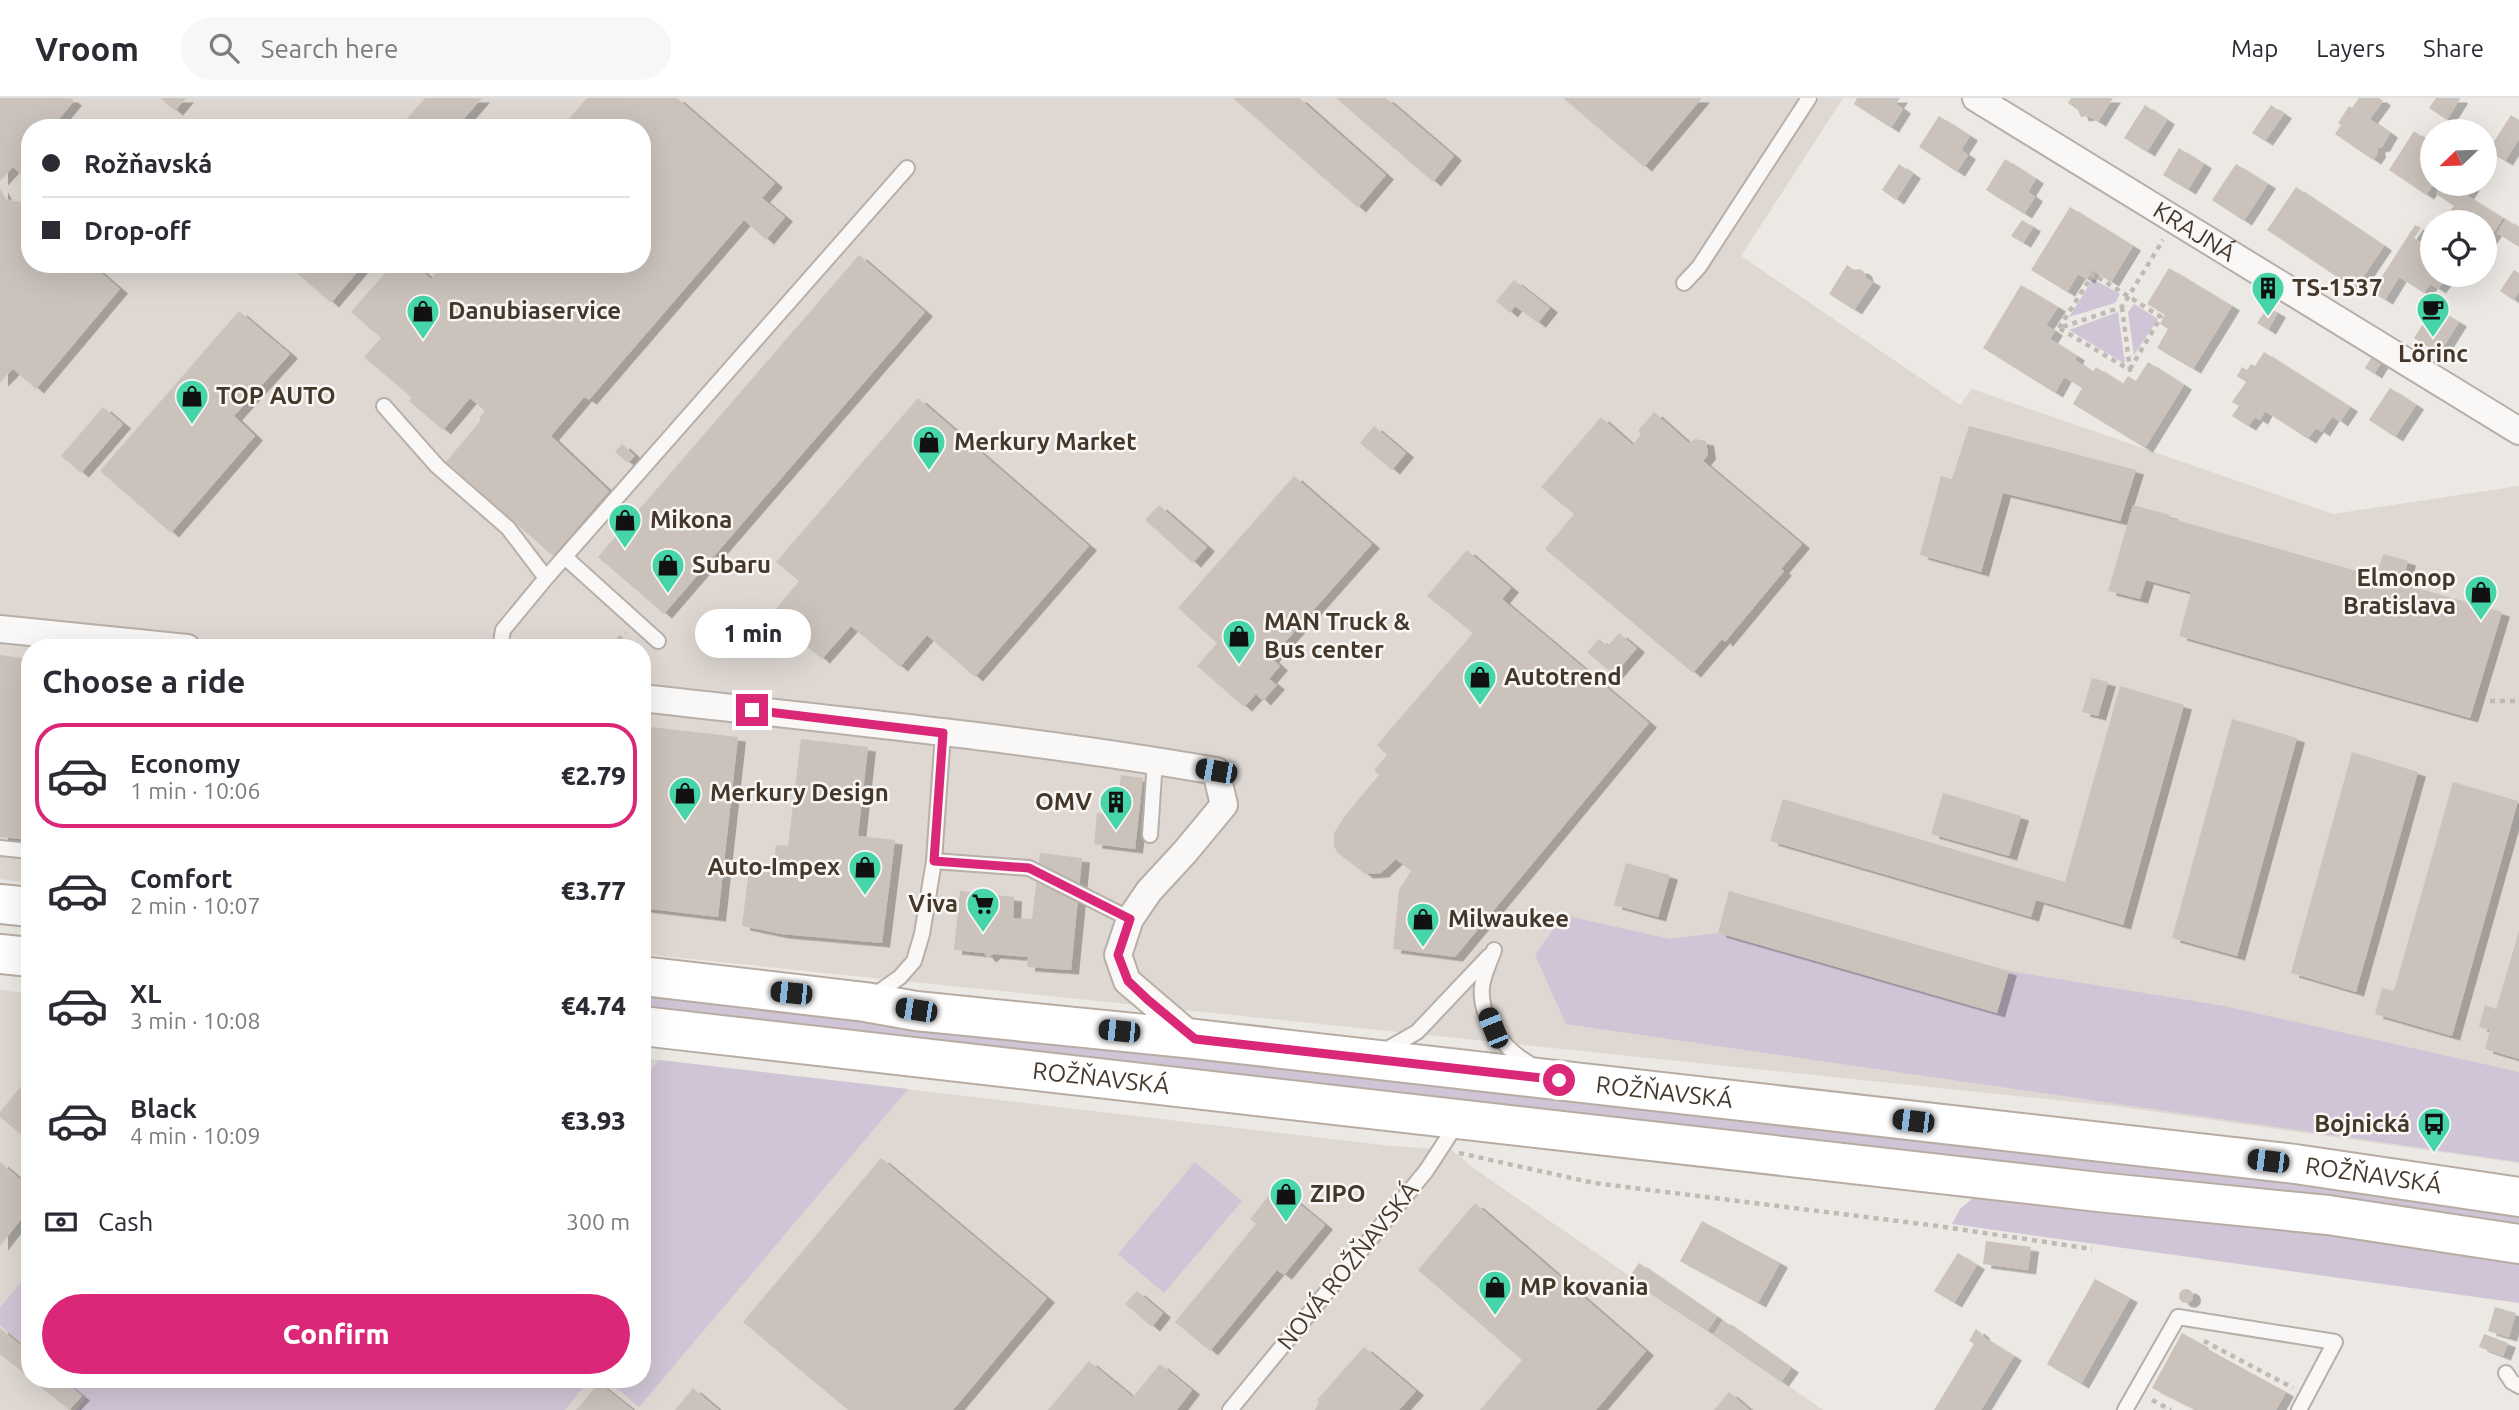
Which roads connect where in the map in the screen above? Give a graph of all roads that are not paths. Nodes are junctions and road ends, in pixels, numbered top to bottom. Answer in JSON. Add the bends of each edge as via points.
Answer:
{"nodes":[{"id":1,"x":1809,"y":98,"type":"edge"},
{"id":2,"x":1976,"y":98,"type":"edge"},
{"id":3,"x":907,"y":168,"type":"dead end"},
{"id":4,"x":1684,"y":283,"type":"dead end"},
{"id":5,"x":384,"y":405,"type":"dead end"},
{"id":6,"x":2519,"y":431,"type":"edge"},
{"id":7,"x":566,"y":558,"type":"junction"},
{"id":8,"x":546,"y":578,"type":"junction"},
{"id":9,"x":6,"y":627,"type":"edge"},
{"id":10,"x":109,"y":639,"type":"edge"},
{"id":11,"x":502,"y":639,"type":"edge"},
{"id":12,"x":659,"y":641,"type":"dead end"},
{"id":13,"x":651,"y":699,"type":"edge"},
{"id":14,"x":943,"y":733,"type":"junction"},
{"id":15,"x":1155,"y":760,"type":"junction"},
{"id":16,"x":1150,"y":835,"type":"dead end"},
{"id":17,"x":0,"y":848,"type":"edge"},
{"id":18,"x":21,"y":850,"type":"edge"},
{"id":19,"x":934,"y":861,"type":"junction"},
{"id":20,"x":0,"y":904,"type":"edge"},
{"id":21,"x":21,"y":906,"type":"edge"},
{"id":22,"x":1130,"y":919,"type":"junction"},
{"id":23,"x":0,"y":954,"type":"edge"},
{"id":24,"x":21,"y":956,"type":"edge"},
{"id":25,"x":651,"y":977,"type":"edge"},
{"id":26,"x":865,"y":1002,"type":"junction"},
{"id":27,"x":651,"y":1027,"type":"edge"},
{"id":28,"x":1195,"y":1039,"type":"junction"},
{"id":29,"x":1369,"y":1059,"type":"junction"},
{"id":30,"x":1559,"y":1080,"type":"junction"},
{"id":31,"x":1458,"y":1135,"type":"junction"},
{"id":32,"x":2519,"y":1197,"type":"edge"},
{"id":33,"x":2519,"y":1244,"type":"edge"},
{"id":34,"x":2506,"y":1373,"type":"dead end"},
{"id":35,"x":2519,"y":1385,"type":"edge"},
{"id":36,"x":1230,"y":1410,"type":"edge"},
{"id":37,"x":2125,"y":1410,"type":"edge"},
{"id":38,"x":2300,"y":1410,"type":"edge"}],
"edges":[{"from":1,"to":4,"type":"lane"},
{"from":2,"to":6,"type":"street","name":"KRAJNÁ"},
{"from":3,"to":7,"type":"lane"},
{"from":5,"to":8,"type":"lane","via":[[437,466],[508,528]]},
{"from":7,"to":8,"type":"lane"},
{"from":7,"to":12,"type":"lane"},
{"from":8,"to":11,"type":"lane","via":[[503,630]]},
{"from":9,"to":10,"type":"street"},
{"from":13,"to":14,"type":"street"},
{"from":14,"to":15,"type":"street"},
{"from":14,"to":19,"type":"lane"},
{"from":15,"to":16,"type":"lane"},
{"from":15,"to":22,"type":"street","via":[[1216,771],[1224,805]]},
{"from":17,"to":18,"type":"lane"},
{"from":19,"to":22,"type":"lane","via":[[1029,868]]},
{"from":19,"to":26,"type":"lane","via":[[914,961]]},
{"from":20,"to":21,"type":"main road"},
{"from":22,"to":28,"type":"street","via":[[1118,955],[1128,981]]},
{"from":23,"to":24,"type":"main road"},
{"from":25,"to":26,"type":"main road","name":"ROŽŇAVSKÁ"},
{"from":26,"to":28,"type":"main road","name":"ROŽŇAVSKÁ"},
{"from":27,"to":31,"type":"main road","name":"ROŽŇAVSKÁ"},
{"from":28,"to":29,"type":"main road","name":"ROŽŇAVSKÁ"},
{"from":29,"to":30,"type":"main road","name":"ROŽŇAVSKÁ"},
{"from":29,"to":30,"type":"lane","via":[[1417,1031],[1494,950],[1482,989],[1493,1028],[1515,1055]]},
{"from":30,"to":32,"type":"main road","name":"ROŽŇAVSKÁ","via":[[2281,1163]]},
{"from":31,"to":33,"type":"main road","name":"ROŽŇAVSKÁ","via":[[2328,1214]]},
{"from":31,"to":36,"type":"lane","name":"NOVÁ ROŽŇAVSKÁ"},
{"from":34,"to":35,"type":"lane"},
{"from":37,"to":38,"type":"lane","via":[[2178,1317],[2335,1342]]}]}
